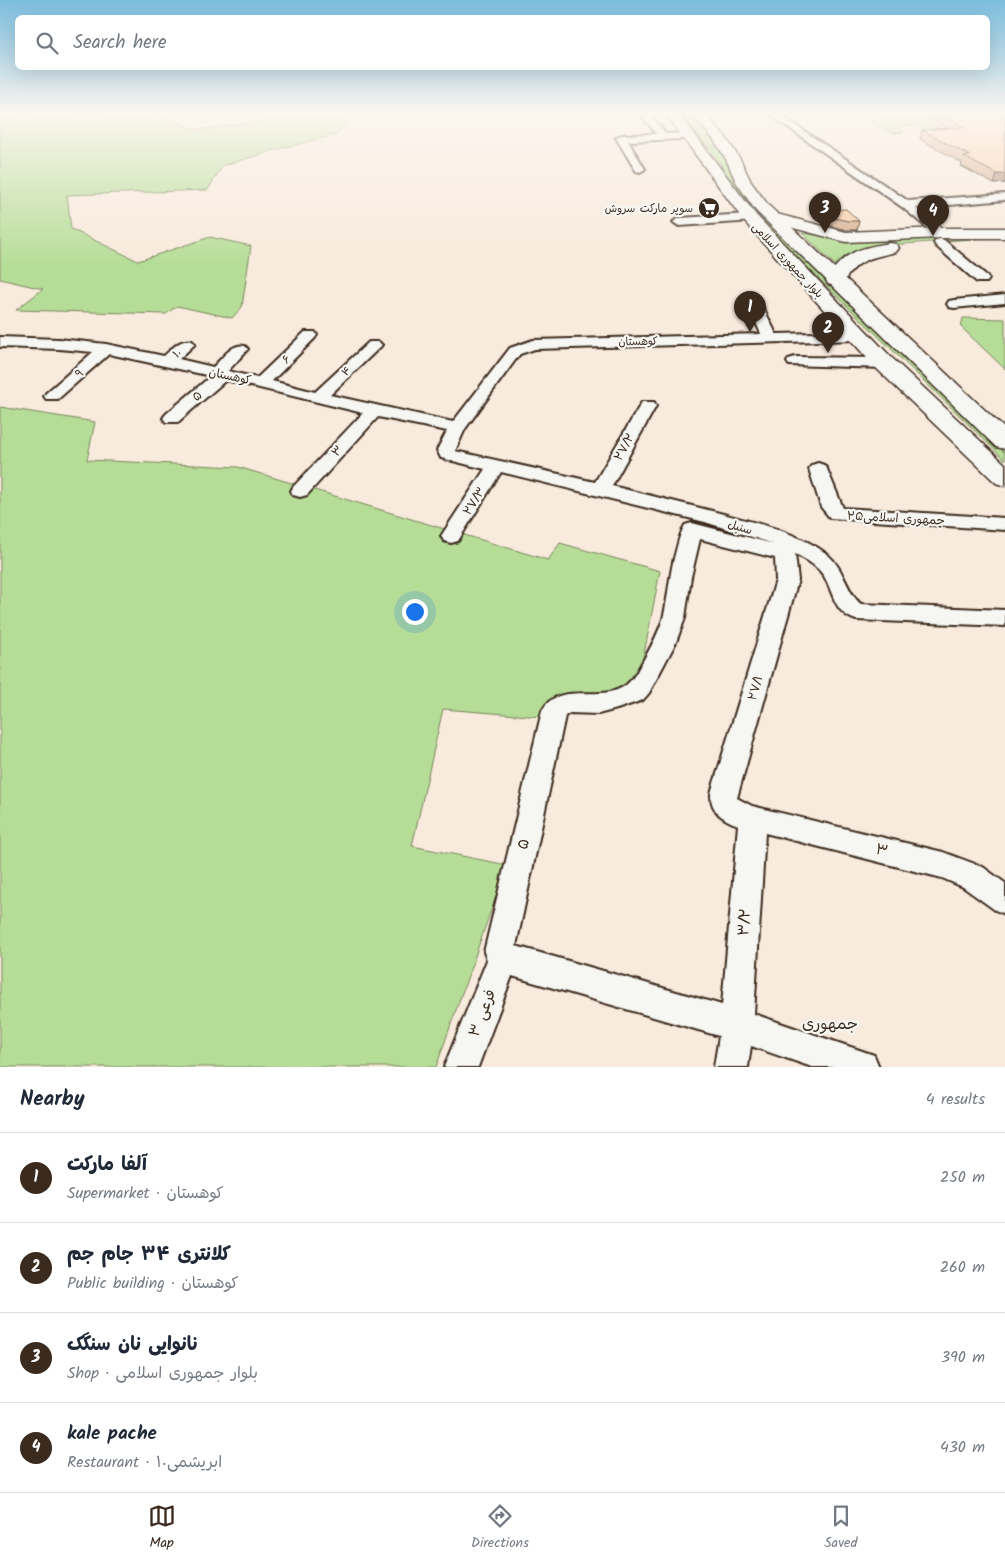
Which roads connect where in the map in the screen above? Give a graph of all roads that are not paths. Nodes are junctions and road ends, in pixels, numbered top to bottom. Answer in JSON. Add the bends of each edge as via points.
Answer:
{"nodes":[{"id":1,"x":637,"y":164,"type":"edge"},
{"id":2,"x":708,"y":164,"type":"edge"},
{"id":3,"x":736,"y":164,"type":"edge"},
{"id":4,"x":846,"y":164,"type":"edge"},
{"id":5,"x":640,"y":169,"type":"dead end"},
{"id":6,"x":1005,"y":197,"type":"edge"},
{"id":7,"x":906,"y":205,"type":"junction"},
{"id":8,"x":750,"y":218,"type":"junction"},
{"id":9,"x":773,"y":218,"type":"junction"},
{"id":10,"x":679,"y":222,"type":"dead end"},
{"id":11,"x":1005,"y":233,"type":"edge"},
{"id":12,"x":940,"y":238,"type":"junction"},
{"id":13,"x":982,"y":279,"type":"dead end"},
{"id":14,"x":834,"y":280,"type":"junction"},
{"id":15,"x":1005,"y":299,"type":"edge"},
{"id":16,"x":954,"y":304,"type":"dead end"},
{"id":17,"x":758,"y":311,"type":"dead end"},
{"id":18,"x":310,"y":335,"type":"dead end"},
{"id":19,"x":858,"y":336,"type":"junction"},
{"id":20,"x":770,"y":338,"type":"junction"},
{"id":21,"x":0,"y":342,"type":"edge"},
{"id":22,"x":187,"y":344,"type":"dead end"},
{"id":23,"x":374,"y":345,"type":"dead end"},
{"id":24,"x":240,"y":349,"type":"dead end"},
{"id":25,"x":106,"y":350,"type":"junction"},
{"id":26,"x":167,"y":361,"type":"junction"},
{"id":27,"x":795,"y":362,"type":"dead end"},
{"id":28,"x":884,"y":363,"type":"junction"},
{"id":29,"x":220,"y":373,"type":"junction"},
{"id":30,"x":261,"y":383,"type":"junction"},
{"id":31,"x":52,"y":396,"type":"dead end"},
{"id":32,"x":319,"y":397,"type":"junction"},
{"id":33,"x":648,"y":406,"type":"dead end"},
{"id":34,"x":374,"y":411,"type":"junction"},
{"id":35,"x":172,"y":418,"type":"dead end"},
{"id":36,"x":457,"y":428,"type":"junction"},
{"id":37,"x":1005,"y":442,"type":"edge"},
{"id":38,"x":447,"y":454,"type":"joint"},
{"id":39,"x":496,"y":466,"type":"junction"},
{"id":40,"x":818,"y":469,"type":"dead end"},
{"id":41,"x":1005,"y":478,"type":"edge"},
{"id":42,"x":601,"y":489,"type":"junction"},
{"id":43,"x":300,"y":491,"type":"dead end"},
{"id":44,"x":1005,"y":524,"type":"edge"},
{"id":45,"x":451,"y":536,"type":"dead end"},
{"id":46,"x":784,"y":547,"type":"junction"},
{"id":47,"x":1005,"y":618,"type":"edge"},
{"id":48,"x":752,"y":818,"type":"junction"},
{"id":49,"x":1005,"y":900,"type":"edge"},
{"id":50,"x":503,"y":958,"type":"junction"},
{"id":51,"x":737,"y":1025,"type":"junction"},
{"id":52,"x":461,"y":1067,"type":"edge"},
{"id":53,"x":732,"y":1067,"type":"edge"},
{"id":54,"x":862,"y":1067,"type":"edge"}],
"edges":[{"from":1,"to":5,"type":"street"},
{"from":2,"to":8,"type":"main road","name":"بلوار جمهوری اسلامی"},
{"from":3,"to":9,"type":"main road","name":"بلوار جمهوری اسلامی","via":[[753,196]]},
{"from":4,"to":7,"type":"street"},
{"from":6,"to":7,"type":"street"},
{"from":7,"to":12,"type":"street"},
{"from":8,"to":10,"type":"street"},
{"from":8,"to":19,"type":"main road","name":"بلوار جمهوری اسلامی"},
{"from":9,"to":12,"type":"main road","via":[[846,237]]},
{"from":9,"to":14,"type":"main road","name":"بلوار جمهوری اسلامی"},
{"from":11,"to":12,"type":"main road","via":[[986,240]]},
{"from":12,"to":13,"type":"street"},
{"from":12,"to":14,"type":"main road","via":[[865,252],[849,260]]},
{"from":14,"to":37,"type":"main road","name":"بلوار جمهوری اسلامی"},
{"from":15,"to":16,"type":"street"},
{"from":17,"to":20,"type":"street"},
{"from":18,"to":30,"type":"street","name":"۶"},
{"from":19,"to":20,"type":"street","name":"کوهستان"},
{"from":19,"to":28,"type":"main road","name":"بلوار جمهوری اسلامی"},
{"from":20,"to":36,"type":"street","name":"کوهستان","via":[[533,345],[515,351]]},
{"from":21,"to":25,"type":"street","name":"کوهستان"},
{"from":22,"to":26,"type":"street","name":"۱۰"},
{"from":23,"to":32,"type":"street","name":"۴"},
{"from":24,"to":29,"type":"street","name":"۵"},
{"from":25,"to":26,"type":"street","name":"کوهستان"},
{"from":25,"to":31,"type":"street","name":"۹"},
{"from":26,"to":29,"type":"street","name":"کوهستان"},
{"from":27,"to":28,"type":"street"},
{"from":28,"to":41,"type":"main road","name":"بلوار جمهوری اسلامی"},
{"from":29,"to":30,"type":"street","name":"کوهستان"},
{"from":29,"to":35,"type":"street","name":"۵"},
{"from":30,"to":32,"type":"street","name":"کوهستان"},
{"from":32,"to":34,"type":"street","name":"کوهستان"},
{"from":33,"to":42,"type":"street","name":"۲۷/۲"},
{"from":34,"to":36,"type":"street","name":"کوهستان"},
{"from":34,"to":43,"type":"street","name":"۳"},
{"from":36,"to":38,"type":"street","name":"کوهستان"},
{"from":38,"to":39,"type":"street","name":"سنبل"},
{"from":39,"to":42,"type":"street","name":"سنبل"},
{"from":39,"to":45,"type":"street","name":"۲۷/۳"},
{"from":40,"to":44,"type":"street","name":"جمهوری اسلامی۲۵","via":[[831,507],[837,514]]},
{"from":42,"to":46,"type":"street","name":"سنبل","via":[[694,513]]},
{"from":46,"to":47,"type":"street","name":"سنبل","via":[[810,553],[824,563],[834,575],[845,603],[856,612]]},
{"from":46,"to":48,"type":"street","name":"۲۷/۱","via":[[788,580],[723,798],[730,810]]},
{"from":46,"to":50,"type":"street","name":"۵","via":[[692,530],[674,618],[641,686],[634,693],[617,699],[598,704],[566,703],[554,711],[499,945]]},
{"from":48,"to":49,"type":"street","name":"۳","via":[[943,865],[973,876]]},
{"from":48,"to":51,"type":"street","name":"۳/۲"},
{"from":50,"to":51,"type":"street"},
{"from":50,"to":52,"type":"street","name":"فرعی ۳"},
{"from":51,"to":53,"type":"street","name":"۳/۲"},
{"from":51,"to":54,"type":"street"}]}
